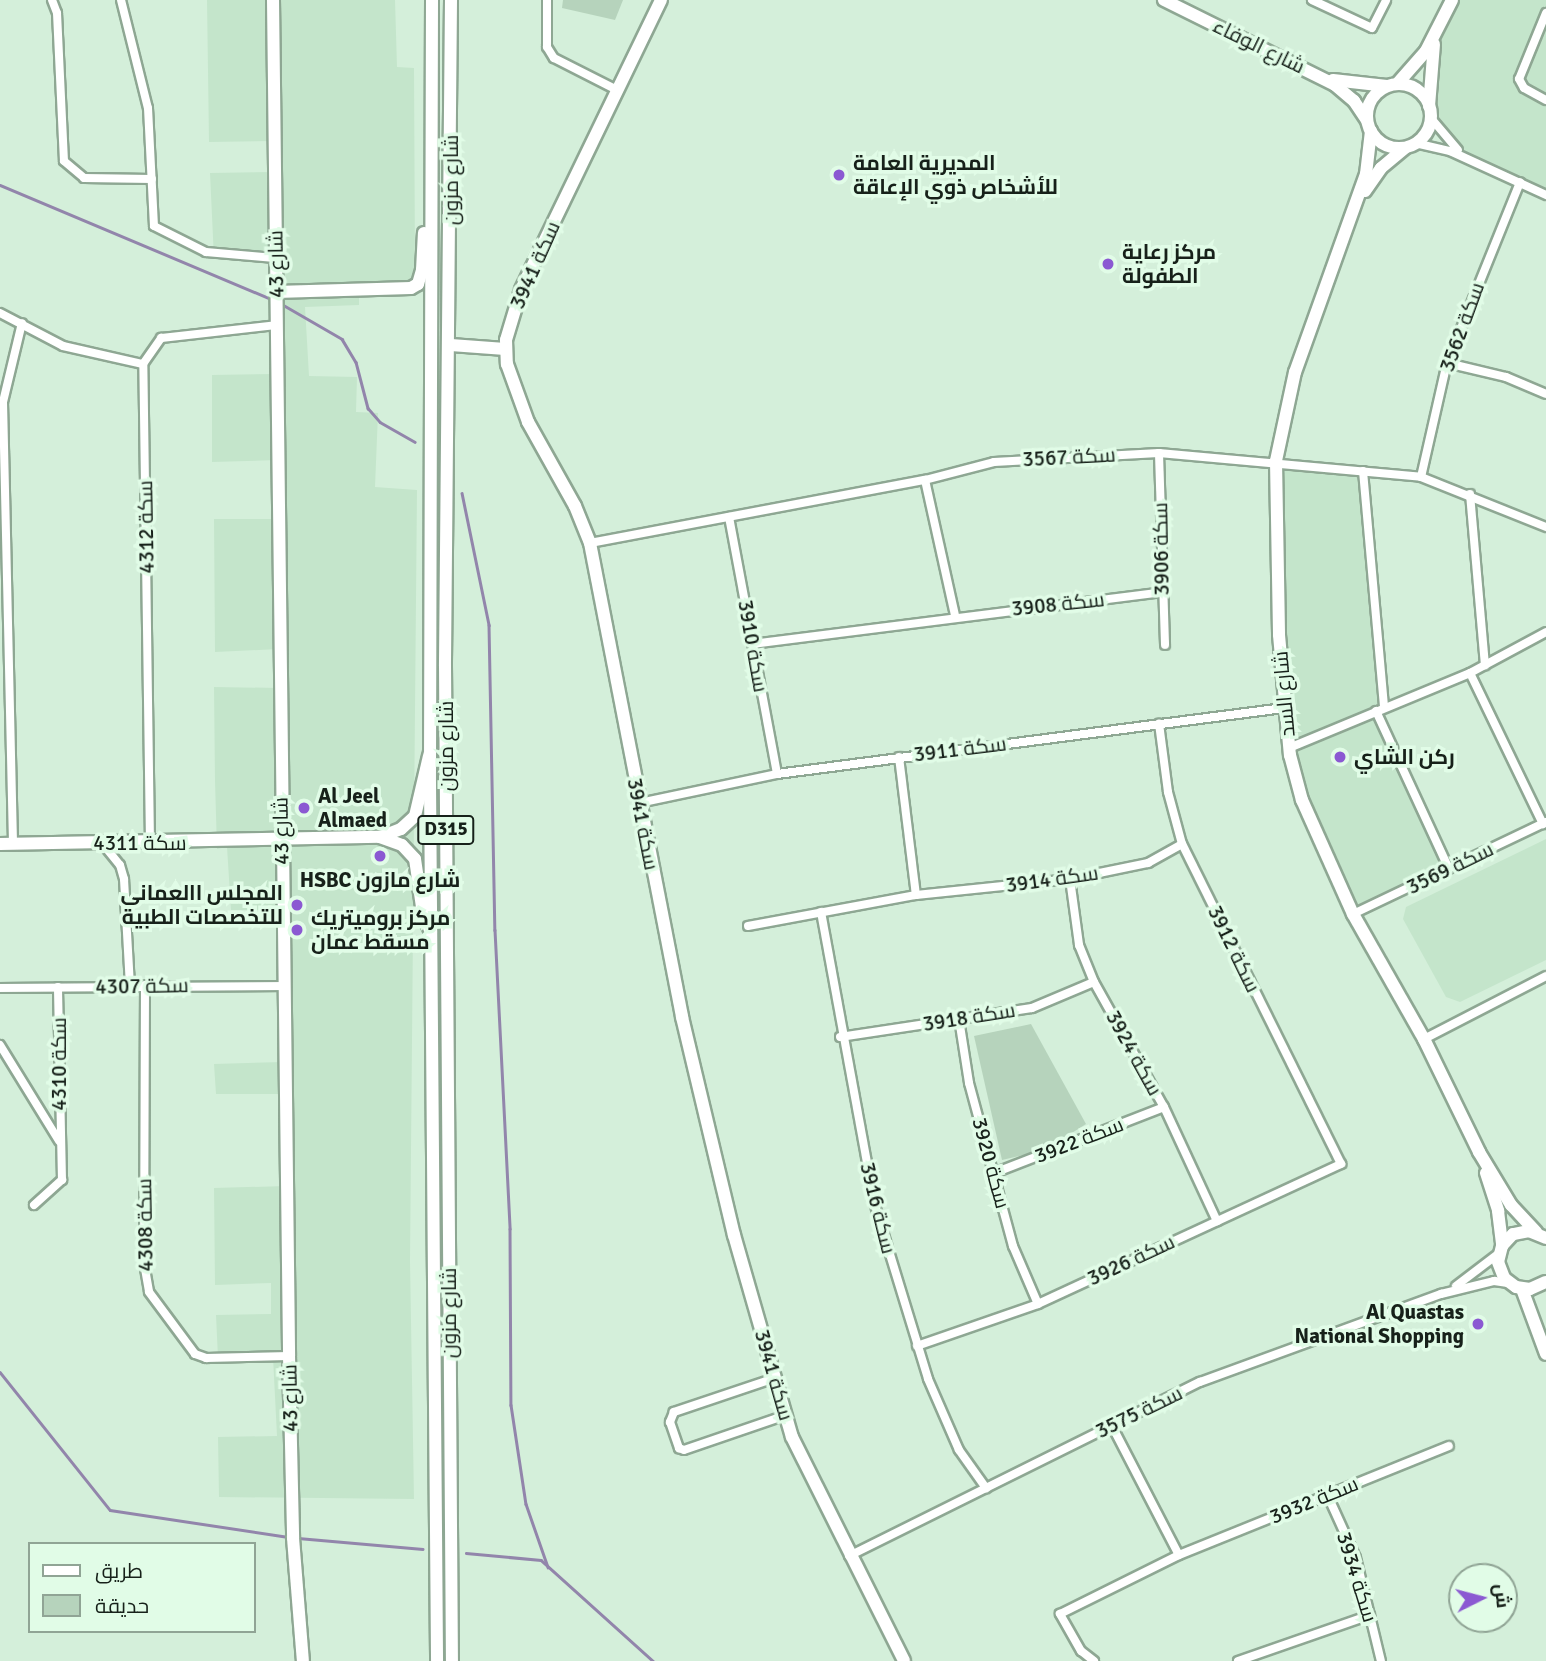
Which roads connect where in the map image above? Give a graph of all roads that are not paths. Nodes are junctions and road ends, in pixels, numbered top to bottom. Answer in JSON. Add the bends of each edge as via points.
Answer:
{"nodes":[{"id":1,"x":52,"y":0,"type":"edge"},
{"id":2,"x":121,"y":0,"type":"edge"},
{"id":3,"x":273,"y":0,"type":"edge"},
{"id":4,"x":432,"y":0,"type":"edge"},
{"id":5,"x":451,"y":0,"type":"edge"},
{"id":6,"x":547,"y":0,"type":"edge"},
{"id":7,"x":661,"y":0,"type":"edge"},
{"id":8,"x":1164,"y":0,"type":"edge"},
{"id":9,"x":1312,"y":0,"type":"edge"},
{"id":10,"x":1386,"y":0,"type":"edge"},
{"id":11,"x":1452,"y":0,"type":"edge"},
{"id":12,"x":1546,"y":13,"type":"edge"},
{"id":13,"x":1441,"y":24,"type":"junction"},
{"id":14,"x":1316,"y":74,"type":"junction"},
{"id":15,"x":1392,"y":85,"type":"junction"},
{"id":16,"x":617,"y":90,"type":"junction"},
{"id":17,"x":1546,"y":100,"type":"edge"},
{"id":18,"x":1430,"y":112,"type":"junction"},
{"id":19,"x":432,"y":114,"type":"junction"},
{"id":20,"x":1369,"y":125,"type":"junction"},
{"id":21,"x":1410,"y":145,"type":"junction"},
{"id":22,"x":1472,"y":160,"type":"junction"},
{"id":23,"x":152,"y":179,"type":"junction"},
{"id":24,"x":1520,"y":182,"type":"junction"},
{"id":25,"x":1546,"y":195,"type":"edge"},
{"id":26,"x":1356,"y":205,"type":"junction"},
{"id":27,"x":275,"y":258,"type":"junction"},
{"id":28,"x":276,"y":292,"type":"junction"},
{"id":29,"x":0,"y":313,"type":"edge"},
{"id":30,"x":22,"y":323,"type":"junction"},
{"id":31,"x":276,"y":325,"type":"junction"},
{"id":32,"x":450,"y":345,"type":"junction"},
{"id":33,"x":506,"y":349,"type":"junction"},
{"id":34,"x":1447,"y":363,"type":"junction"},
{"id":35,"x":143,"y":364,"type":"junction"},
{"id":36,"x":1546,"y":394,"type":"edge"},
{"id":37,"x":1159,"y":453,"type":"junction"},
{"id":38,"x":1276,"y":461,"type":"junction"},
{"id":39,"x":1363,"y":471,"type":"junction"},
{"id":40,"x":1421,"y":478,"type":"junction"},
{"id":41,"x":925,"y":480,"type":"junction"},
{"id":42,"x":1470,"y":494,"type":"junction"},
{"id":43,"x":730,"y":517,"type":"junction"},
{"id":44,"x":1546,"y":527,"type":"edge"},
{"id":45,"x":590,"y":543,"type":"junction"},
{"id":46,"x":1161,"y":592,"type":"junction"},
{"id":47,"x":955,"y":615,"type":"junction"},
{"id":48,"x":1546,"y":632,"type":"edge"},
{"id":49,"x":752,"y":643,"type":"junction"},
{"id":50,"x":1165,"y":645,"type":"dead end"},
{"id":51,"x":1485,"y":665,"type":"junction"},
{"id":52,"x":1470,"y":673,"type":"junction"},
{"id":53,"x":1284,"y":708,"type":"junction"},
{"id":54,"x":1380,"y":709,"type":"junction"},
{"id":55,"x":1159,"y":724,"type":"junction"},
{"id":56,"x":1289,"y":748,"type":"junction"},
{"id":57,"x":430,"y":753,"type":"junction"},
{"id":58,"x":899,"y":757,"type":"junction"},
{"id":59,"x":777,"y":774,"type":"junction"},
{"id":60,"x":639,"y":803,"type":"junction"},
{"id":61,"x":1544,"y":823,"type":"edge"},
{"id":62,"x":380,"y":837,"type":"junction"},
{"id":63,"x":281,"y":841,"type":"junction"},
{"id":64,"x":102,"y":843,"type":"junction"},
{"id":65,"x":150,"y":843,"type":"junction"},
{"id":66,"x":6,"y":844,"type":"edge"},
{"id":67,"x":1182,"y":844,"type":"junction"},
{"id":68,"x":1449,"y":869,"type":"junction"},
{"id":69,"x":1070,"y":879,"type":"junction"},
{"id":70,"x":916,"y":895,"type":"junction"},
{"id":71,"x":821,"y":912,"type":"junction"},
{"id":72,"x":1353,"y":914,"type":"junction"},
{"id":73,"x":748,"y":926,"type":"dead end"},
{"id":74,"x":432,"y":933,"type":"junction"},
{"id":75,"x":1546,"y":976,"type":"edge"},
{"id":76,"x":1094,"y":982,"type":"junction"},
{"id":77,"x":130,"y":985,"type":"junction"},
{"id":78,"x":145,"y":985,"type":"junction"},
{"id":79,"x":284,"y":986,"type":"junction"},
{"id":80,"x":58,"y":987,"type":"junction"},
{"id":81,"x":0,"y":988,"type":"edge"},
{"id":82,"x":960,"y":1019,"type":"junction"},
{"id":83,"x":840,"y":1037,"type":"junction"},
{"id":84,"x":1424,"y":1039,"type":"junction"},
{"id":85,"x":0,"y":1045,"type":"edge"},
{"id":86,"x":1164,"y":1107,"type":"junction"},
{"id":87,"x":59,"y":1141,"type":"junction"},
{"id":88,"x":1479,"y":1152,"type":"junction"},
{"id":89,"x":1341,"y":1164,"type":"joint"},
{"id":90,"x":994,"y":1173,"type":"junction"},
{"id":91,"x":34,"y":1205,"type":"dead end"},
{"id":92,"x":1217,"y":1221,"type":"junction"},
{"id":93,"x":1541,"y":1235,"type":"edge"},
{"id":94,"x":1500,"y":1250,"type":"junction"},
{"id":95,"x":1546,"y":1282,"type":"edge"},
{"id":96,"x":1516,"y":1286,"type":"junction"},
{"id":97,"x":1441,"y":1294,"type":"junction"},
{"id":98,"x":1038,"y":1304,"type":"junction"},
{"id":99,"x":917,"y":1346,"type":"junction"},
{"id":100,"x":1546,"y":1353,"type":"edge"},
{"id":101,"x":289,"y":1356,"type":"junction"},
{"id":102,"x":775,"y":1378,"type":"junction"},
{"id":103,"x":786,"y":1415,"type":"junction"},
{"id":104,"x":1112,"y":1426,"type":"junction"},
{"id":105,"x":1449,"y":1446,"type":"dead end"},
{"id":106,"x":986,"y":1488,"type":"junction"},
{"id":107,"x":1327,"y":1494,"type":"junction"},
{"id":108,"x":1179,"y":1555,"type":"junction"},
{"id":109,"x":849,"y":1556,"type":"junction"},
{"id":110,"x":1370,"y":1615,"type":"junction"},
{"id":111,"x":303,"y":1661,"type":"edge"},
{"id":112,"x":437,"y":1661,"type":"edge"},
{"id":113,"x":452,"y":1661,"type":"edge"},
{"id":114,"x":904,"y":1661,"type":"edge"},
{"id":115,"x":1094,"y":1661,"type":"edge"},
{"id":116,"x":1238,"y":1661,"type":"edge"},
{"id":117,"x":1381,"y":1661,"type":"edge"}],
"edges":[{"from":1,"to":23,"type":"street","via":[[57,13],[64,161],[84,178]]},
{"from":2,"to":23,"type":"street","via":[[148,108]]},
{"from":3,"to":27,"type":"street","name":"شارع 43"},
{"from":4,"to":19,"type":"street","name":"شارع مزون","number":"D315"},
{"from":5,"to":32,"type":"street","name":"شارع مزون","number":"D315"},
{"from":6,"to":16,"type":"street","via":[[549,52],[559,62]]},
{"from":7,"to":16,"type":"street","name":"سكة 3941"},
{"from":8,"to":14,"type":"street","name":"شارع الوفاء"},
{"from":9,"to":10,"type":"street","via":[[1372,28]]},
{"from":11,"to":13,"type":"street"},
{"from":12,"to":17,"type":"street","via":[[1519,79],[1524,88]]},
{"from":13,"to":15,"type":"street","via":[[1420,60]]},
{"from":13,"to":18,"type":"street","via":[[1430,62]]},
{"from":14,"to":15,"type":"street","name":"شارع الوفاء","via":[[1354,85]]},
{"from":14,"to":20,"type":"street","name":"شارع الوفاء","via":[[1348,95]]},
{"from":15,"to":18,"type":"street","via":[[1417,90]]},
{"from":15,"to":20,"type":"street","via":[[1371,100]]},
{"from":16,"to":33,"type":"street","name":"سكة 3941","via":[[521,289]]},
{"from":18,"to":21,"type":"street"},
{"from":18,"to":22,"type":"street","via":[[1444,138]]},
{"from":19,"to":28,"type":"street","via":[[418,284],[411,288]]},
{"from":19,"to":57,"type":"street","name":"شارع مزون","number":"D315"},
{"from":20,"to":21,"type":"street","via":[[1385,145]]},
{"from":20,"to":26,"type":"street","name":"شارع السد","via":[[1370,156]]},
{"from":21,"to":22,"type":"street"},
{"from":21,"to":26,"type":"street","name":"شارع السد","via":[[1381,168]]},
{"from":22,"to":24,"type":"street"},
{"from":23,"to":27,"type":"street","via":[[152,220],[159,230],[206,252]]},
{"from":24,"to":25,"type":"street"},
{"from":24,"to":34,"type":"street","name":"سكة 3562"},
{"from":26,"to":38,"type":"street","name":"شارع السد","via":[[1332,258],[1295,372]]},
{"from":27,"to":28,"type":"street","name":"شارع 43"},
{"from":28,"to":31,"type":"street","name":"شارع 43"},
{"from":29,"to":30,"type":"street"},
{"from":30,"to":35,"type":"street","via":[[63,346]]},
{"from":30,"to":66,"type":"street","via":[[3,402]]},
{"from":31,"to":35,"type":"street","via":[[162,338],[149,349]]},
{"from":31,"to":63,"type":"street","name":"شارع 43"},
{"from":32,"to":33,"type":"street"},
{"from":32,"to":113,"type":"street","name":"شارع مزون","number":"D315","via":[[445,666]]},
{"from":33,"to":45,"type":"street","name":"سكة 3941","via":[[528,422],[575,506]]},
{"from":34,"to":36,"type":"street","via":[[1497,374]]},
{"from":34,"to":40,"type":"street","name":"سكة 3562"},
{"from":35,"to":65,"type":"street","name":"سكة 4312"},
{"from":37,"to":38,"type":"street","name":"سكة 3567"},
{"from":37,"to":41,"type":"street","name":"سكة 3567","via":[[994,462]]},
{"from":37,"to":46,"type":"street","name":"سكة 3906"},
{"from":38,"to":39,"type":"street","name":"سكة 3567"},
{"from":38,"to":53,"type":"street","name":"شارع السد"},
{"from":39,"to":40,"type":"street","name":"سكة 3567"},
{"from":39,"to":54,"type":"street"},
{"from":40,"to":42,"type":"street","name":"سكة 3567"},
{"from":41,"to":43,"type":"street","name":"سكة 3567"},
{"from":41,"to":47,"type":"street"},
{"from":42,"to":44,"type":"street","name":"سكة 3567"},
{"from":42,"to":51,"type":"street"},
{"from":43,"to":45,"type":"street","name":"سكة 3567"},
{"from":43,"to":49,"type":"street","name":"سكة 3910"},
{"from":45,"to":60,"type":"street","name":"سكة 3941"},
{"from":46,"to":47,"type":"street","name":"سكة 3908"},
{"from":46,"to":50,"type":"street","name":"سكة 3906"},
{"from":47,"to":49,"type":"street","name":"سكة 3908"},
{"from":48,"to":51,"type":"street"},
{"from":49,"to":59,"type":"street","name":"سكة 3910"},
{"from":51,"to":52,"type":"street"},
{"from":52,"to":54,"type":"street"},
{"from":52,"to":61,"type":"street"},
{"from":53,"to":55,"type":"street","name":"سكة 3911"},
{"from":53,"to":56,"type":"street","name":"شارع السد"},
{"from":54,"to":56,"type":"street"},
{"from":54,"to":68,"type":"street"},
{"from":55,"to":58,"type":"street","name":"سكة 3911"},
{"from":55,"to":67,"type":"street","name":"سكة 3912","via":[[1168,792]]},
{"from":56,"to":72,"type":"street","name":"شارع السد","via":[[1302,800]]},
{"from":57,"to":62,"type":"street","via":[[415,816],[401,829]]},
{"from":57,"to":74,"type":"street","name":"شارع مزون","number":"D315"},
{"from":58,"to":59,"type":"street","name":"سكة 3911"},
{"from":58,"to":70,"type":"street"},
{"from":59,"to":60,"type":"street","name":"سكة 3911"},
{"from":60,"to":102,"type":"street","name":"سكة 3941","via":[[682,1017],[734,1235]]},
{"from":61,"to":68,"type":"street","name":"سكة 3569"},
{"from":62,"to":63,"type":"street","name":"سكة 4311"},
{"from":62,"to":74,"type":"street","via":[[402,845],[415,859],[423,914]]},
{"from":63,"to":65,"type":"street","name":"سكة 4311"},
{"from":63,"to":79,"type":"street","name":"شارع 43"},
{"from":64,"to":65,"type":"street","name":"سكة 4311"},
{"from":64,"to":66,"type":"street","name":"سكة 4311"},
{"from":64,"to":77,"type":"street","via":[[124,879]]},
{"from":67,"to":69,"type":"street","name":"سكة 3914","via":[[1148,863]]},
{"from":67,"to":89,"type":"street","name":"سكة 3912"},
{"from":68,"to":72,"type":"street","name":"سكة 3569"},
{"from":69,"to":70,"type":"street","name":"سكة 3914"},
{"from":69,"to":76,"type":"street","name":"سكة 3924","via":[[1079,944]]},
{"from":70,"to":71,"type":"street","name":"سكة 3914"},
{"from":71,"to":73,"type":"street","name":"سكة 3914"},
{"from":71,"to":83,"type":"street","name":"سكة 3916"},
{"from":72,"to":84,"type":"street","name":"شارع السد"},
{"from":74,"to":112,"type":"street","name":"شارع مزون","number":"D315"},
{"from":75,"to":84,"type":"street"},
{"from":76,"to":82,"type":"street","name":"سكة 3918","via":[[1032,1008]]},
{"from":76,"to":86,"type":"street","name":"سكة 3924"},
{"from":77,"to":78,"type":"street","name":"سكة 4307"},
{"from":77,"to":80,"type":"street","name":"سكة 4307"},
{"from":78,"to":79,"type":"street","name":"سكة 4307"},
{"from":78,"to":101,"type":"street","name":"سكة 4308","via":[[144,1263],[149,1292],[195,1354],[206,1358]]},
{"from":79,"to":101,"type":"street","name":"شارع 43"},
{"from":80,"to":81,"type":"street","name":"سكة 4307"},
{"from":80,"to":87,"type":"street","name":"سكة 4310"},
{"from":82,"to":83,"type":"street","name":"سكة 3918"},
{"from":82,"to":90,"type":"street","name":"سكة 3920","via":[[969,1083]]},
{"from":83,"to":99,"type":"street","name":"سكة 3916","via":[[874,1202]]},
{"from":84,"to":88,"type":"street","name":"شارع السد"},
{"from":85,"to":87,"type":"street","name":"سكة 4310"},
{"from":86,"to":90,"type":"street","name":"سكة 3922"},
{"from":86,"to":92,"type":"street","name":"سكة 3924"},
{"from":87,"to":91,"type":"street","name":"سكة 4310","via":[[62,1180]]},
{"from":88,"to":93,"type":"street","name":"شارع السد","via":[[1524,1223]]},
{"from":88,"to":94,"type":"street","name":"شارع السد","via":[[1498,1211]]},
{"from":89,"to":92,"type":"street","name":"سكة 3926"},
{"from":90,"to":98,"type":"street","name":"سكة 3920","via":[[1013,1246]]},
{"from":92,"to":98,"type":"street","name":"سكة 3926"},
{"from":93,"to":94,"type":"street","via":[[1513,1234]]},
{"from":94,"to":96,"type":"street","name":"شارع السد","via":[[1500,1271]]},
{"from":94,"to":97,"type":"street","name":"سكة 3575"},
{"from":95,"to":96,"type":"street"},
{"from":96,"to":97,"type":"street","name":"سكة 3575","via":[[1494,1281]]},
{"from":96,"to":100,"type":"street"},
{"from":97,"to":104,"type":"street","name":"سكة 3575","via":[[1200,1382]]},
{"from":98,"to":99,"type":"street","name":"سكة 3926"},
{"from":99,"to":106,"type":"street","name":"سكة 3916","via":[[959,1450]]},
{"from":101,"to":111,"type":"street","name":"شارع 43","via":[[293,1538]]},
{"from":102,"to":103,"type":"street","name":"سكة 3941"},
{"from":102,"to":103,"type":"street","via":[[674,1412],[670,1422],[679,1448],[684,1450]]},
{"from":103,"to":109,"type":"street","name":"سكة 3941","via":[[808,1477]]},
{"from":104,"to":106,"type":"street","name":"سكة 3575"},
{"from":104,"to":108,"type":"street"},
{"from":105,"to":107,"type":"street","name":"سكة 3932"},
{"from":106,"to":109,"type":"street","name":"سكة 3575"},
{"from":107,"to":108,"type":"street","name":"سكة 3932"},
{"from":107,"to":110,"type":"street","name":"سكة 3934","via":[[1356,1558]]},
{"from":108,"to":115,"type":"street","name":"سكة 3932","via":[[1060,1614],[1081,1651]]},
{"from":109,"to":114,"type":"street","name":"سكة 3941"},
{"from":110,"to":116,"type":"street"},
{"from":110,"to":117,"type":"street","name":"سكة 3934"}]}
